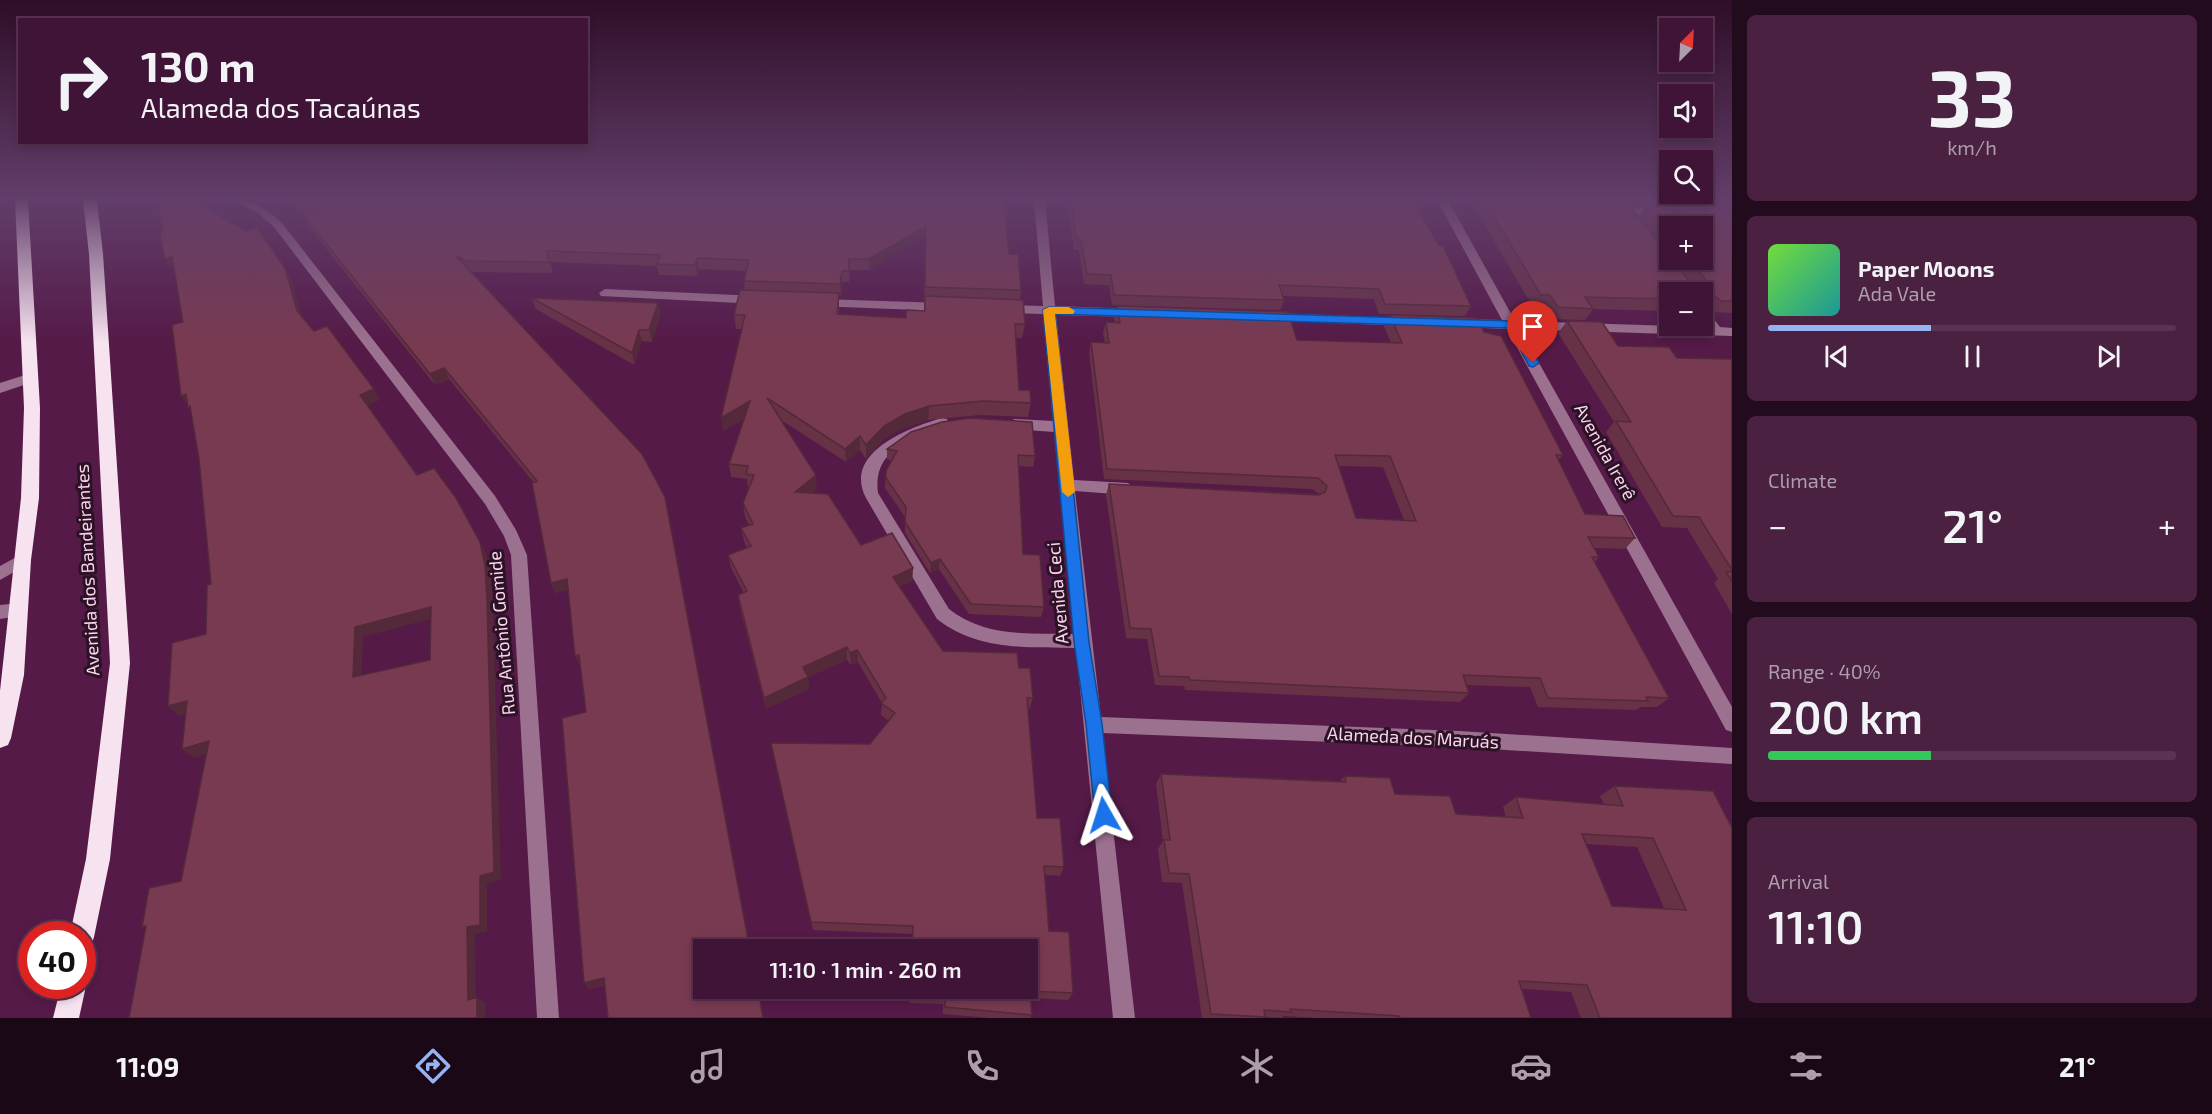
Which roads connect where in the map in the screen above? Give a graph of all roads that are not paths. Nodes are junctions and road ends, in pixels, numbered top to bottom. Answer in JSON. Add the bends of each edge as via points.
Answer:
{"nodes":[{"id":1,"x":23,"y":248,"type":"edge"},
{"id":2,"x":95,"y":248,"type":"edge"},
{"id":3,"x":295,"y":248,"type":"edge"},
{"id":4,"x":1043,"y":248,"type":"edge"},
{"id":5,"x":1469,"y":248,"type":"edge"},
{"id":6,"x":605,"y":293,"type":"dead end"},
{"id":7,"x":773,"y":301,"type":"edge"},
{"id":8,"x":809,"y":302,"type":"edge"},
{"id":9,"x":958,"y":307,"type":"edge"},
{"id":10,"x":992,"y":309,"type":"edge"},
{"id":11,"x":1049,"y":310,"type":"junction"},
{"id":12,"x":1144,"y":313,"type":"edge"},
{"id":13,"x":1263,"y":317,"type":"edge"},
{"id":14,"x":1418,"y":322,"type":"edge"},
{"id":15,"x":1441,"y":323,"type":"edge"},
{"id":16,"x":1512,"y":325,"type":"junction"},
{"id":17,"x":1713,"y":327,"type":"edge"},
{"id":18,"x":1717,"y":332,"type":"junction"},
{"id":19,"x":1732,"y":332,"type":"edge"},
{"id":20,"x":28,"y":379,"type":"junction"},
{"id":21,"x":0,"y":388,"type":"edge"},
{"id":22,"x":956,"y":422,"type":"edge"},
{"id":23,"x":998,"y":423,"type":"edge"},
{"id":24,"x":1061,"y":427,"type":"junction"},
{"id":25,"x":1068,"y":485,"type":"junction"},
{"id":26,"x":1139,"y":489,"type":"edge"},
{"id":27,"x":22,"y":560,"type":"junction"},
{"id":28,"x":0,"y":574,"type":"edge"},
{"id":29,"x":9,"y":611,"type":"edge"},
{"id":30,"x":1082,"y":642,"type":"junction"},
{"id":31,"x":1094,"y":724,"type":"junction"},
{"id":32,"x":1732,"y":724,"type":"edge"},
{"id":33,"x":0,"y":738,"type":"edge"},
{"id":34,"x":1732,"y":756,"type":"edge"},
{"id":35,"x":85,"y":921,"type":"edge"},
{"id":36,"x":70,"y":999,"type":"edge"},
{"id":37,"x":66,"y":1018,"type":"edge"},
{"id":38,"x":548,"y":1018,"type":"edge"},
{"id":39,"x":1124,"y":1018,"type":"edge"}],
"edges":[{"from":1,"to":20,"type":"highway"},
{"from":2,"to":35,"type":"highway","name":"Avenida dos Bandeirantes","via":[[120,663],[98,859]]},
{"from":3,"to":38,"type":"street","name":"Rua Antônio Gomide","via":[[490,500],[519,555]]},
{"from":4,"to":11,"type":"street","name":"Avenida Ceci"},
{"from":5,"to":16,"type":"street","name":"Avenida Irerê"},
{"from":6,"to":7,"type":"street"},
{"from":8,"to":9,"type":"street"},
{"from":10,"to":11,"type":"street"},
{"from":11,"to":12,"type":"street"},
{"from":11,"to":24,"type":"street","name":"Avenida Ceci"},
{"from":13,"to":14,"type":"street"},
{"from":15,"to":16,"type":"street"},
{"from":16,"to":18,"type":"street"},
{"from":16,"to":32,"type":"street","name":"Avenida Irerê"},
{"from":17,"to":18,"type":"street"},
{"from":18,"to":19,"type":"street"},
{"from":20,"to":21,"type":"street"},
{"from":20,"to":27,"type":"highway","via":[[32,408],[30,498]]},
{"from":22,"to":30,"type":"street","via":[[916,430],[882,453],[869,474],[872,494],[943,614],[955,626],[987,636]]},
{"from":23,"to":24,"type":"street"},
{"from":24,"to":25,"type":"street","name":"Avenida Ceci"},
{"from":25,"to":26,"type":"street"},
{"from":25,"to":30,"type":"street","name":"Avenida Ceci"},
{"from":27,"to":28,"type":"street"},
{"from":27,"to":29,"type":"highway"},
{"from":29,"to":33,"type":"highway","via":[[14,675]]},
{"from":30,"to":31,"type":"street","name":"Avenida Ceci"},
{"from":31,"to":34,"type":"street","name":"Alameda dos Maruás","via":[[1458,739]]},
{"from":31,"to":39,"type":"street","name":"Avenida Ceci"},
{"from":36,"to":37,"type":"highway"}]}
